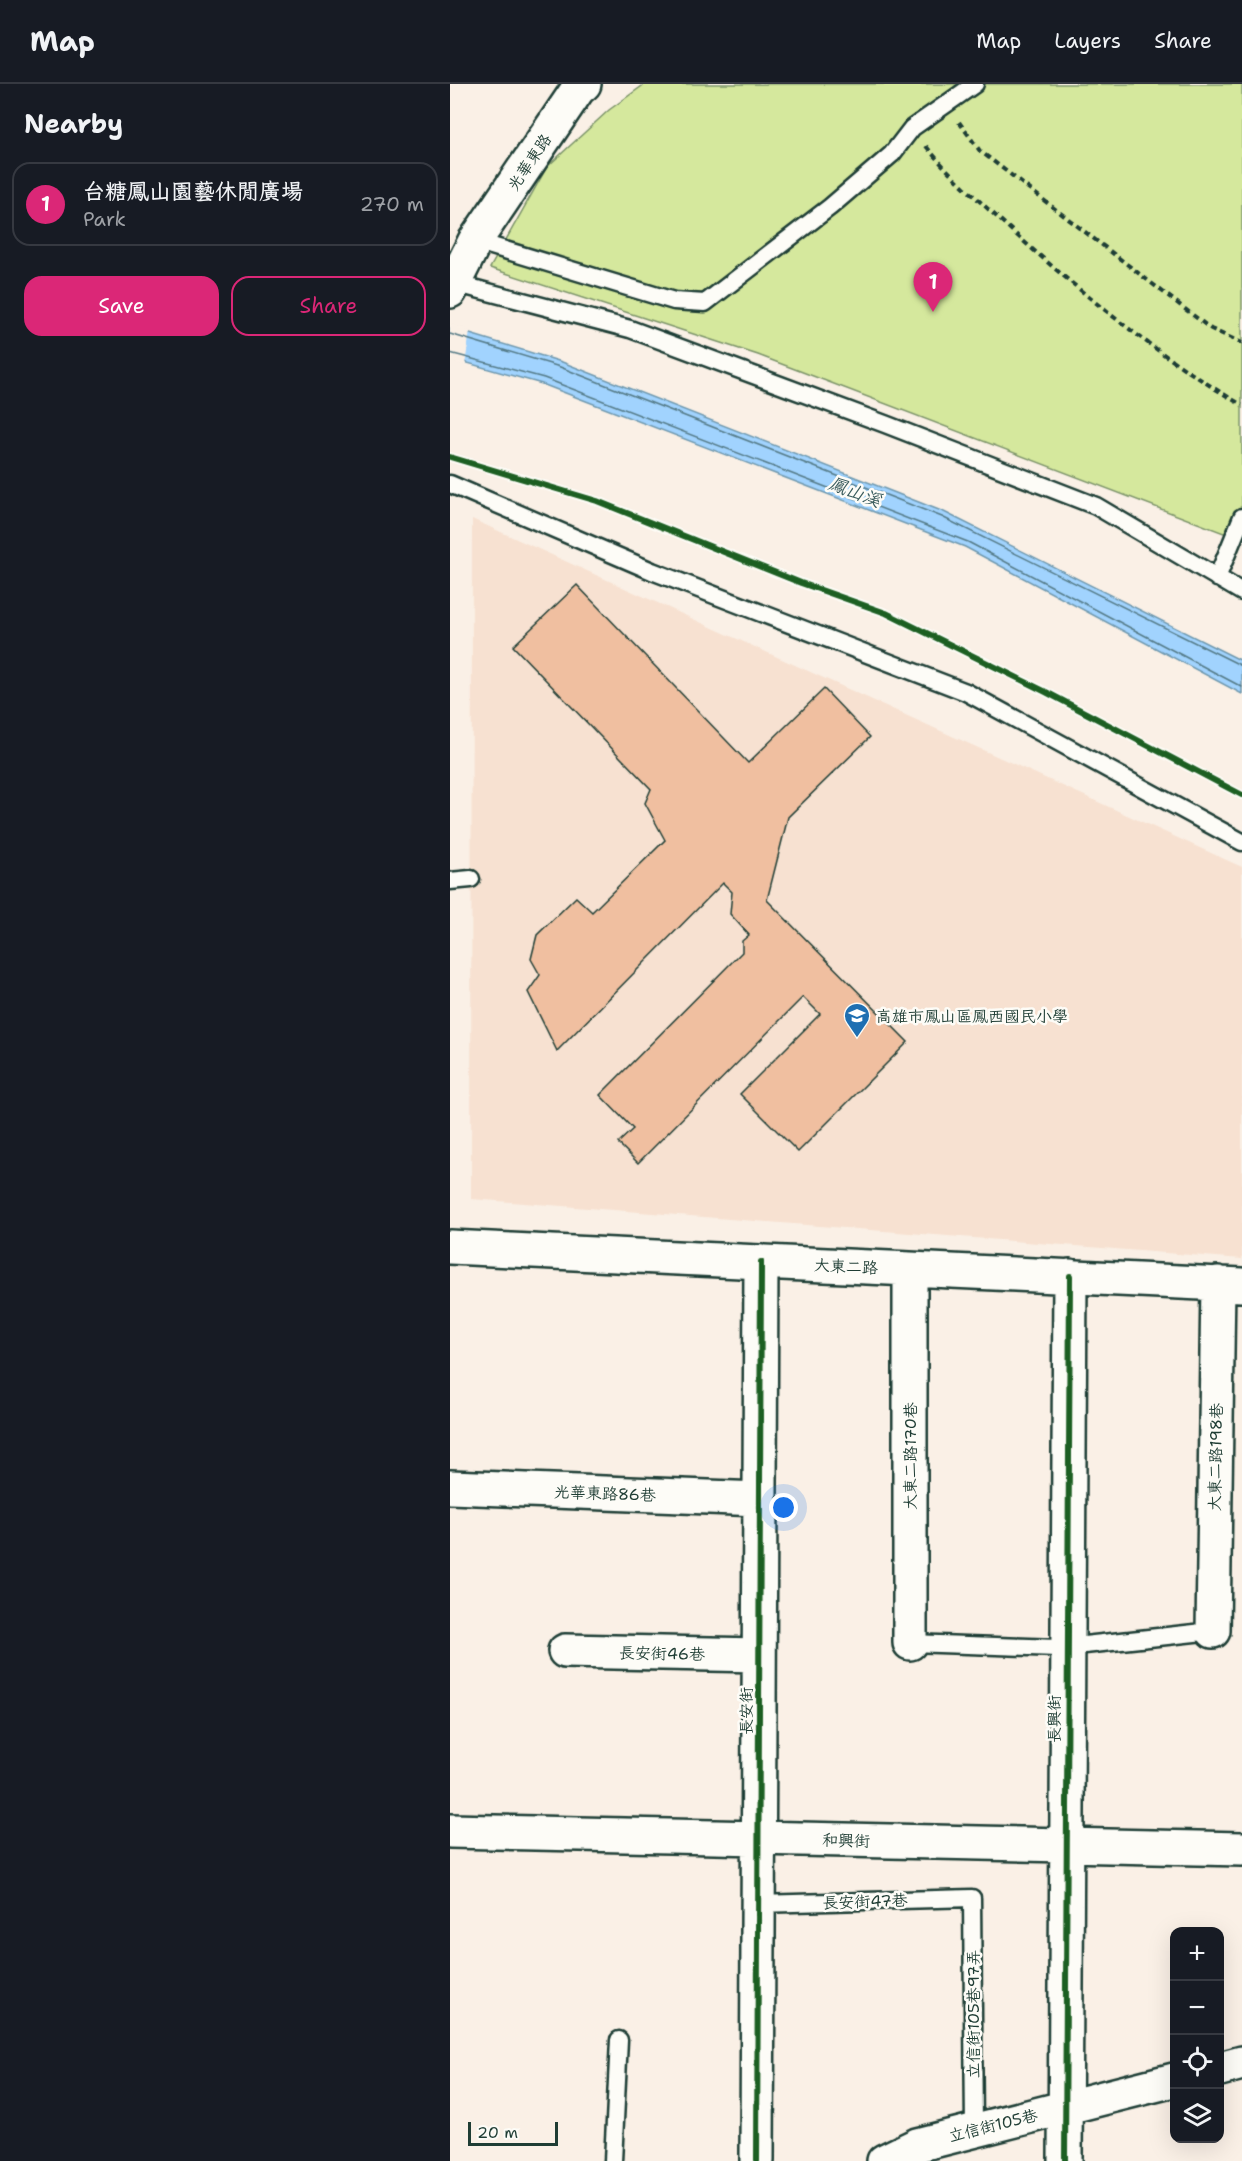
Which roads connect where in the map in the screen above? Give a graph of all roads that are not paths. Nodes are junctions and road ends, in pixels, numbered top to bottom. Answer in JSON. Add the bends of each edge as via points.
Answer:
{"nodes":[{"id":1,"x":584,"y":84,"type":"edge"},
{"id":2,"x":975,"y":84,"type":"edge"},
{"id":3,"x":475,"y":241,"type":"junction"},
{"id":4,"x":451,"y":285,"type":"edge"},
{"id":5,"x":450,"y":484,"type":"edge"},
{"id":6,"x":1242,"y":517,"type":"edge"},
{"id":7,"x":1217,"y":578,"type":"junction"},
{"id":8,"x":1242,"y":592,"type":"edge"},
{"id":9,"x":1242,"y":843,"type":"edge"},
{"id":10,"x":471,"y":879,"type":"dead end"},
{"id":11,"x":450,"y":881,"type":"edge"},
{"id":12,"x":450,"y":1247,"type":"edge"},
{"id":13,"x":760,"y":1262,"type":"junction"},
{"id":14,"x":910,"y":1269,"type":"junction"},
{"id":15,"x":1070,"y":1276,"type":"junction"},
{"id":16,"x":1230,"y":1284,"type":"edge"},
{"id":17,"x":450,"y":1487,"type":"edge"},
{"id":18,"x":760,"y":1499,"type":"junction"},
{"id":19,"x":1212,"y":1631,"type":"joint"},
{"id":20,"x":910,"y":1643,"type":"joint"},
{"id":21,"x":1068,"y":1647,"type":"junction"},
{"id":22,"x":565,"y":1651,"type":"dead end"},
{"id":23,"x":759,"y":1655,"type":"junction"},
{"id":24,"x":450,"y":1831,"type":"edge"},
{"id":25,"x":759,"y":1838,"type":"junction"},
{"id":26,"x":1067,"y":1845,"type":"junction"},
{"id":27,"x":1242,"y":1849,"type":"edge"},
{"id":28,"x":972,"y":1898,"type":"joint"},
{"id":29,"x":758,"y":1904,"type":"junction"},
{"id":30,"x":619,"y":2040,"type":"dead end"},
{"id":31,"x":1242,"y":2063,"type":"edge"},
{"id":32,"x":1224,"y":2068,"type":"edge"},
{"id":33,"x":1170,"y":2081,"type":"edge"},
{"id":34,"x":1065,"y":2107,"type":"junction"},
{"id":35,"x":974,"y":2129,"type":"junction"},
{"id":36,"x":613,"y":2161,"type":"edge"},
{"id":37,"x":757,"y":2161,"type":"edge"},
{"id":38,"x":884,"y":2161,"type":"edge"},
{"id":39,"x":1065,"y":2161,"type":"edge"}],
"edges":[{"from":1,"to":3,"type":"street","name":"光華東路"},
{"from":2,"to":3,"type":"lane","via":[[912,128],[891,154],[830,207],[705,303],[674,301]]},
{"from":3,"to":4,"type":"street","name":"光華東路"},
{"from":4,"to":7,"type":"lane","via":[[630,329],[908,433],[1096,506]]},
{"from":5,"to":9,"type":"lane","via":[[652,571],[966,692]]},
{"from":6,"to":7,"type":"lane"},
{"from":7,"to":8,"type":"lane"},
{"from":10,"to":11,"type":"lane"},
{"from":12,"to":13,"type":"street","name":"大東二路"},
{"from":13,"to":14,"type":"street","name":"大東二路"},
{"from":13,"to":18,"type":"street","name":"長安街"},
{"from":14,"to":15,"type":"street","name":"大東二路"},
{"from":14,"to":20,"type":"street","name":"大東二路170巷"},
{"from":15,"to":16,"type":"street","name":"大東二路"},
{"from":15,"to":21,"type":"street","name":"長興街"},
{"from":16,"to":19,"type":"street","name":"大東二路198巷"},
{"from":17,"to":18,"type":"street","name":"光華東路86巷"},
{"from":18,"to":23,"type":"street","name":"長安街"},
{"from":19,"to":21,"type":"lane"},
{"from":20,"to":21,"type":"lane"},
{"from":21,"to":26,"type":"street","name":"長興街"},
{"from":22,"to":23,"type":"street","name":"長安街46巷"},
{"from":23,"to":25,"type":"street","name":"長安街"},
{"from":24,"to":25,"type":"street","name":"和興街"},
{"from":25,"to":26,"type":"street","name":"和興街"},
{"from":25,"to":29,"type":"street","name":"長安街"},
{"from":26,"to":27,"type":"street","name":"和興街"},
{"from":26,"to":34,"type":"street","name":"長興街"},
{"from":28,"to":29,"type":"lane","name":"長安街47巷"},
{"from":28,"to":35,"type":"lane","name":"立信街105巷97弄"},
{"from":29,"to":37,"type":"street","name":"長安街"},
{"from":30,"to":36,"type":"lane"},
{"from":31,"to":32,"type":"street"},
{"from":33,"to":34,"type":"street","name":"立信街105巷"},
{"from":34,"to":35,"type":"street","name":"立信街105巷"},
{"from":34,"to":39,"type":"street","name":"長興街"},
{"from":35,"to":38,"type":"street","name":"立信街105巷","via":[[916,2145]]}]}
